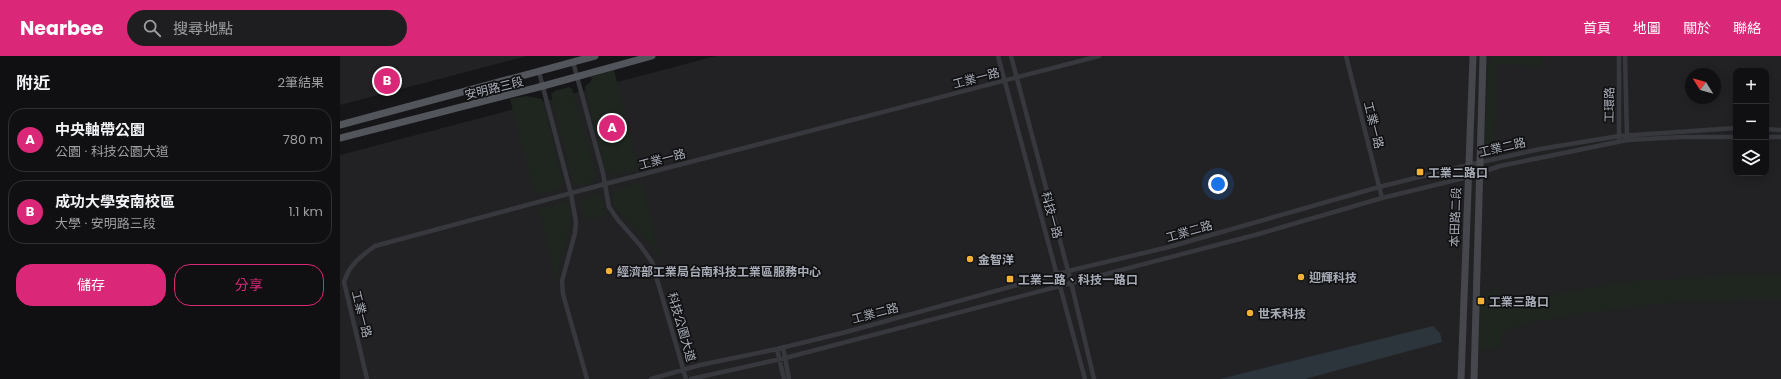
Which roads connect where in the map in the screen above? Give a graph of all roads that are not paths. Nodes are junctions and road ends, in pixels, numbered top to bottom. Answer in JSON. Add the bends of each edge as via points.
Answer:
{"nodes":[{"id":1,"x":595,"y":56,"type":"edge"},
{"id":2,"x":652,"y":56,"type":"edge"},
{"id":3,"x":998,"y":56,"type":"edge"},
{"id":4,"x":1011,"y":56,"type":"edge"},
{"id":5,"x":1099,"y":56,"type":"edge"},
{"id":6,"x":1346,"y":56,"type":"edge"},
{"id":7,"x":1472,"y":56,"type":"edge"},
{"id":8,"x":1483,"y":56,"type":"edge"},
{"id":9,"x":1619,"y":56,"type":"edge"},
{"id":10,"x":1625,"y":56,"type":"edge"},
{"id":11,"x":573,"y":62,"type":"junction"},
{"id":12,"x":1619,"y":68,"type":"junction"},
{"id":13,"x":1625,"y":68,"type":"junction"},
{"id":14,"x":539,"y":72,"type":"junction"},
{"id":15,"x":576,"y":76,"type":"junction"},
{"id":16,"x":1017,"y":77,"type":"junction"},
{"id":17,"x":1005,"y":80,"type":"junction"},
{"id":18,"x":543,"y":86,"type":"junction"},
{"id":19,"x":340,"y":125,"type":"edge"},
{"id":20,"x":1733,"y":128,"type":"edge"},
{"id":21,"x":1769,"y":129,"type":"edge"},
{"id":22,"x":1781,"y":130,"type":"edge"},
{"id":23,"x":1618,"y":136,"type":"junction"},
{"id":24,"x":1733,"y":137,"type":"edge"},
{"id":25,"x":1769,"y":137,"type":"edge"},
{"id":26,"x":1781,"y":137,"type":"edge"},
{"id":27,"x":340,"y":138,"type":"edge"},
{"id":28,"x":1627,"y":138,"type":"junction"},
{"id":29,"x":1619,"y":142,"type":"junction"},
{"id":30,"x":1566,"y":144,"type":"junction"},
{"id":31,"x":1567,"y":151,"type":"junction"},
{"id":32,"x":1480,"y":162,"type":"junction"},
{"id":33,"x":1468,"y":165,"type":"junction"},
{"id":34,"x":1480,"y":173,"type":"junction"},
{"id":35,"x":1468,"y":177,"type":"junction"},
{"id":36,"x":605,"y":184,"type":"junction"},
{"id":37,"x":1379,"y":187,"type":"junction"},
{"id":38,"x":571,"y":194,"type":"junction"},
{"id":39,"x":1382,"y":198,"type":"junction"},
{"id":40,"x":1068,"y":271,"type":"junction"},
{"id":41,"x":1057,"y":274,"type":"junction"},
{"id":42,"x":1071,"y":282,"type":"junction"},
{"id":43,"x":1061,"y":285,"type":"junction"},
{"id":44,"x":783,"y":347,"type":"junction"},
{"id":45,"x":777,"y":349,"type":"junction"},
{"id":46,"x":785,"y":358,"type":"junction"},
{"id":47,"x":780,"y":360,"type":"junction"},
{"id":48,"x":683,"y":369,"type":"junction"},
{"id":49,"x":367,"y":379,"type":"edge"},
{"id":50,"x":587,"y":379,"type":"edge"},
{"id":51,"x":651,"y":379,"type":"edge"},
{"id":52,"x":686,"y":379,"type":"edge"},
{"id":53,"x":691,"y":379,"type":"edge"},
{"id":54,"x":784,"y":379,"type":"edge"},
{"id":55,"x":789,"y":379,"type":"edge"},
{"id":56,"x":1085,"y":379,"type":"edge"},
{"id":57,"x":1094,"y":379,"type":"edge"},
{"id":58,"x":1461,"y":379,"type":"edge"},
{"id":59,"x":1474,"y":379,"type":"edge"}],
"edges":[{"from":1,"to":11,"type":"main road","name":"安明路三段"},
{"from":2,"to":15,"type":"main road","name":"安明路三段"},
{"from":3,"to":17,"type":"street","name":"科技一路"},
{"from":4,"to":16,"type":"street","name":"科技一路"},
{"from":5,"to":16,"type":"street","name":"工業一路"},
{"from":6,"to":37,"type":"street","name":"工業一路"},
{"from":7,"to":33,"type":"street","name":"本田路二段"},
{"from":8,"to":32,"type":"street","name":"本田路二段"},
{"from":9,"to":12,"type":"street","name":"工環路"},
{"from":10,"to":13,"type":"street","name":"工環路"},
{"from":11,"to":14,"type":"main road","name":"安明路三段"},
{"from":11,"to":15,"type":"street","name":"科技公園大道"},
{"from":12,"to":13,"type":"street"},
{"from":12,"to":23,"type":"street","name":"工環路"},
{"from":13,"to":28,"type":"street","name":"工環路"},
{"from":14,"to":18,"type":"street"},
{"from":14,"to":19,"type":"main road","name":"安明路三段"},
{"from":15,"to":18,"type":"main road","name":"安明路三段"},
{"from":15,"to":36,"type":"street","name":"科技公園大道"},
{"from":16,"to":17,"type":"street","name":"工業一路"},
{"from":16,"to":40,"type":"street","name":"科技一路"},
{"from":17,"to":36,"type":"street","name":"工業一路"},
{"from":17,"to":41,"type":"street","name":"科技一路"},
{"from":18,"to":27,"type":"main road","name":"安明路三段"},
{"from":18,"to":38,"type":"street"},
{"from":20,"to":28,"type":"street","name":"工業二路"},
{"from":21,"to":22,"type":"street"},
{"from":23,"to":28,"type":"street","name":"工業二路"},
{"from":23,"to":29,"type":"street","name":"工環路"},
{"from":23,"to":30,"type":"street","name":"工業二路"},
{"from":24,"to":28,"type":"street","name":"工業二路"},
{"from":25,"to":26,"type":"street"},
{"from":28,"to":29,"type":"street","name":"工業二路"},
{"from":29,"to":31,"type":"street","name":"工業二路"},
{"from":30,"to":31,"type":"street"},
{"from":30,"to":32,"type":"street","name":"工業二路"},
{"from":31,"to":34,"type":"street","name":"工業二路"},
{"from":32,"to":33,"type":"street","name":"工業二路"},
{"from":32,"to":34,"type":"street","name":"本田路二段"},
{"from":33,"to":35,"type":"street","name":"本田路二段"},
{"from":33,"to":37,"type":"street","name":"工業二路"},
{"from":34,"to":35,"type":"street","name":"工業二路"},
{"from":34,"to":59,"type":"street","name":"本田路二段"},
{"from":35,"to":39,"type":"street","name":"工業二路"},
{"from":35,"to":58,"type":"street","name":"本田路二段"},
{"from":36,"to":38,"type":"street","name":"工業一路"},
{"from":36,"to":48,"type":"street","name":"科技公園大道","via":[[613,213],[652,262]]},
{"from":37,"to":39,"type":"street","name":"工業一路"},
{"from":37,"to":40,"type":"street","name":"工業二路","via":[[1169,247]]},
{"from":38,"to":49,"type":"street","name":"工業一路","via":[[375,246],[357,259],[344,282]]},
{"from":38,"to":50,"type":"street","via":[[576,222],[562,281],[563,294]]},
{"from":39,"to":42,"type":"street","name":"工業二路","via":[[1255,235]]},
{"from":40,"to":41,"type":"street","name":"工業二路"},
{"from":40,"to":42,"type":"street","name":"科技一路"},
{"from":41,"to":43,"type":"street","name":"科技一路"},
{"from":41,"to":44,"type":"street","name":"工業二路"},
{"from":42,"to":43,"type":"street","name":"工業二路"},
{"from":42,"to":57,"type":"street","name":"科技一路"},
{"from":43,"to":46,"type":"street","name":"工業二路"},
{"from":43,"to":56,"type":"street","name":"科技一路"},
{"from":44,"to":45,"type":"street","name":"工業二路"},
{"from":44,"to":46,"type":"street"},
{"from":45,"to":47,"type":"street"},
{"from":45,"to":48,"type":"street","name":"工業二路"},
{"from":46,"to":47,"type":"street","name":"工業二路"},
{"from":46,"to":55,"type":"street"},
{"from":47,"to":53,"type":"street","name":"工業二路"},
{"from":47,"to":54,"type":"street"},
{"from":48,"to":51,"type":"street","name":"工業二路"},
{"from":48,"to":52,"type":"street","name":"科技公園大道"}]}
